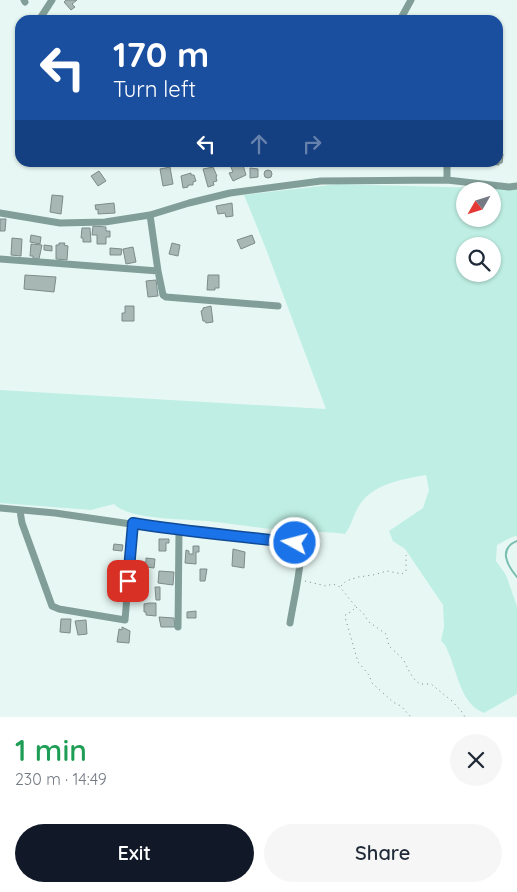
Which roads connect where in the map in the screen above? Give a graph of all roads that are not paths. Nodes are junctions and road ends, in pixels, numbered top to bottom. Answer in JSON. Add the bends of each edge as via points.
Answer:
{"nodes":[{"id":1,"x":52,"y":0,"type":"edge"},
{"id":2,"x":411,"y":0,"type":"edge"},
{"id":3,"x":42,"y":15,"type":"edge"},
{"id":4,"x":403,"y":15,"type":"edge"},
{"id":5,"x":447,"y":167,"type":"edge"},
{"id":6,"x":446,"y":180,"type":"junction"},
{"id":7,"x":517,"y":186,"type":"edge"},
{"id":8,"x":0,"y":214,"type":"edge"},
{"id":9,"x":150,"y":216,"type":"junction"},
{"id":10,"x":0,"y":259,"type":"edge"},
{"id":11,"x":158,"y":270,"type":"junction"},
{"id":12,"x":278,"y":306,"type":"dead end"},
{"id":13,"x":0,"y":508,"type":"edge"},
{"id":14,"x":20,"y":511,"type":"junction"},
{"id":15,"x":133,"y":523,"type":"junction"},
{"id":16,"x":179,"y":531,"type":"junction"},
{"id":17,"x":290,"y":623,"type":"dead end"},
{"id":18,"x":178,"y":627,"type":"dead end"}],
"edges":[{"from":1,"to":3,"type":"street"},
{"from":2,"to":4,"type":"street"},
{"from":5,"to":6,"type":"street"},
{"from":6,"to":7,"type":"street"},
{"from":6,"to":9,"type":"street","via":[[321,181],[230,193]]},
{"from":8,"to":9,"type":"street","via":[[60,223]]},
{"from":9,"to":11,"type":"street"},
{"from":10,"to":11,"type":"street"},
{"from":11,"to":12,"type":"street","via":[[166,297]]},
{"from":13,"to":14,"type":"street"},
{"from":14,"to":15,"type":"street"},
{"from":14,"to":15,"type":"street","via":[[52,606],[59,610],[126,620]]},
{"from":15,"to":16,"type":"street"},
{"from":16,"to":17,"type":"street","via":[[228,534],[295,543],[301,547]]},
{"from":16,"to":18,"type":"street"}]}
